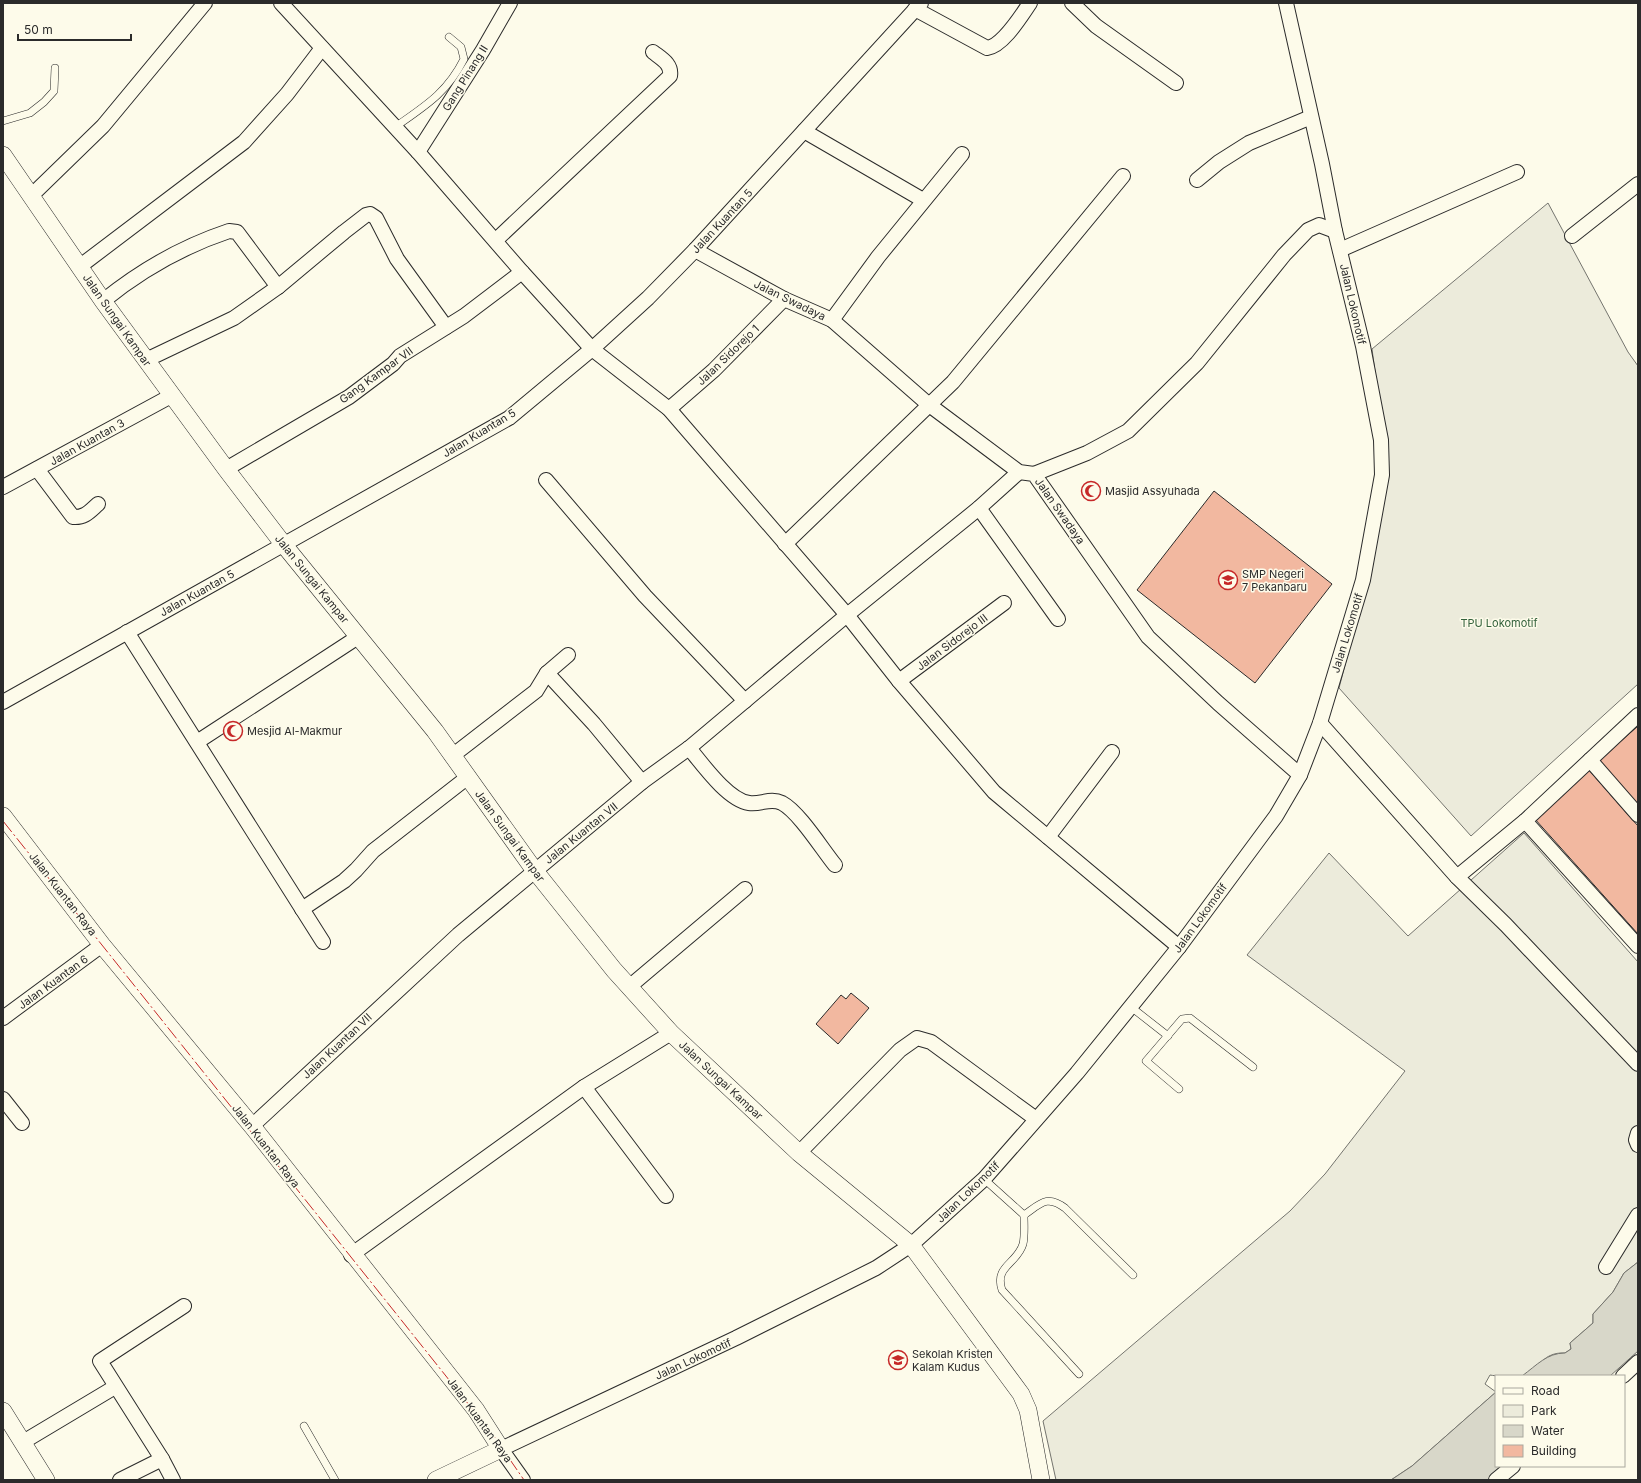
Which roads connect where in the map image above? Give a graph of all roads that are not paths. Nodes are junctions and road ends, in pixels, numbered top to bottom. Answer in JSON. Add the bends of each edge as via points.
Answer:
{"nodes":[{"id":1,"x":205,"y":3,"type":"edge"},
{"id":2,"x":281,"y":3,"type":"edge"},
{"id":3,"x":510,"y":3,"type":"edge"},
{"id":4,"x":1030,"y":3,"type":"edge"},
{"id":5,"x":1072,"y":3,"type":"edge"},
{"id":6,"x":1286,"y":3,"type":"edge"},
{"id":7,"x":918,"y":6,"type":"edge"},
{"id":8,"x":450,"y":37,"type":"dead end"},
{"id":9,"x":322,"y":48,"type":"junction"},
{"id":10,"x":654,"y":52,"type":"dead end"},
{"id":11,"x":55,"y":68,"type":"dead end"},
{"id":12,"x":1176,"y":83,"type":"dead end"},
{"id":13,"x":1311,"y":117,"type":"junction"},
{"id":14,"x":3,"y":120,"type":"edge"},
{"id":15,"x":395,"y":127,"type":"junction"},
{"id":16,"x":804,"y":131,"type":"junction"},
{"id":17,"x":418,"y":152,"type":"junction"},
{"id":18,"x":962,"y":154,"type":"dead end"},
{"id":19,"x":3,"y":155,"type":"edge"},
{"id":20,"x":1517,"y":172,"type":"dead end"},
{"id":21,"x":1123,"y":176,"type":"dead end"},
{"id":22,"x":1197,"y":180,"type":"dead end"},
{"id":23,"x":1638,"y":184,"type":"edge"},
{"id":24,"x":32,"y":196,"type":"junction"},
{"id":25,"x":923,"y":200,"type":"junction"},
{"id":26,"x":1335,"y":231,"type":"junction"},
{"id":27,"x":1572,"y":236,"type":"dead end"},
{"id":28,"x":496,"y":240,"type":"junction"},
{"id":29,"x":695,"y":250,"type":"junction"},
{"id":30,"x":1340,"y":250,"type":"junction"},
{"id":31,"x":79,"y":267,"type":"junction"},
{"id":32,"x":522,"y":272,"type":"junction"},
{"id":33,"x":278,"y":288,"type":"junction"},
{"id":34,"x":784,"y":299,"type":"junction"},
{"id":35,"x":103,"y":301,"type":"junction"},
{"id":36,"x":832,"y":320,"type":"junction"},
{"id":37,"x":446,"y":327,"type":"junction"},
{"id":38,"x":592,"y":349,"type":"junction"},
{"id":39,"x":146,"y":360,"type":"junction"},
{"id":40,"x":171,"y":396,"type":"junction"},
{"id":41,"x":928,"y":404,"type":"junction"},
{"id":42,"x":669,"y":409,"type":"junction"},
{"id":43,"x":37,"y":469,"type":"junction"},
{"id":44,"x":226,"y":469,"type":"junction"},
{"id":45,"x":1019,"y":472,"type":"junction"},
{"id":46,"x":1034,"y":474,"type":"junction"},
{"id":47,"x":546,"y":480,"type":"dead end"},
{"id":48,"x":3,"y":487,"type":"edge"},
{"id":49,"x":98,"y":504,"type":"dead end"},
{"id":50,"x":979,"y":508,"type":"junction"},
{"id":51,"x":785,"y":544,"type":"junction"},
{"id":52,"x":284,"y":545,"type":"junction"},
{"id":53,"x":1004,"y":603,"type":"dead end"},
{"id":54,"x":847,"y":615,"type":"junction"},
{"id":55,"x":1058,"y":619,"type":"dead end"},
{"id":56,"x":127,"y":632,"type":"junction"},
{"id":57,"x":358,"y":637,"type":"junction"},
{"id":58,"x":568,"y":655,"type":"dead end"},
{"id":59,"x":547,"y":673,"type":"junction"},
{"id":60,"x":900,"y":681,"type":"junction"},
{"id":61,"x":745,"y":701,"type":"junction"},
{"id":62,"x":3,"y":702,"type":"edge"},
{"id":63,"x":1638,"y":715,"type":"edge"},
{"id":64,"x":1320,"y":723,"type":"junction"},
{"id":65,"x":197,"y":742,"type":"junction"},
{"id":66,"x":690,"y":748,"type":"junction"},
{"id":67,"x":1112,"y":752,"type":"dead end"},
{"id":68,"x":452,"y":756,"type":"junction"},
{"id":69,"x":1590,"y":760,"type":"junction"},
{"id":70,"x":1300,"y":775,"type":"junction"},
{"id":71,"x":468,"y":777,"type":"junction"},
{"id":72,"x":642,"y":782,"type":"junction"},
{"id":73,"x":1638,"y":815,"type":"edge"},
{"id":74,"x":3,"y":816,"type":"edge"},
{"id":75,"x":1525,"y":821,"type":"junction"},
{"id":76,"x":1048,"y":837,"type":"junction"},
{"id":77,"x":835,"y":865,"type":"dead end"},
{"id":78,"x":535,"y":871,"type":"junction"},
{"id":79,"x":1457,"y":877,"type":"junction"},
{"id":80,"x":745,"y":889,"type":"dead end"},
{"id":81,"x":302,"y":909,"type":"junction"},
{"id":82,"x":322,"y":942,"type":"dead end"},
{"id":83,"x":102,"y":945,"type":"junction"},
{"id":84,"x":1638,"y":946,"type":"edge"},
{"id":85,"x":1179,"y":947,"type":"junction"},
{"id":86,"x":629,"y":987,"type":"junction"},
{"id":87,"x":1131,"y":1007,"type":"junction"},
{"id":88,"x":3,"y":1018,"type":"edge"},
{"id":89,"x":671,"y":1033,"type":"junction"},
{"id":90,"x":1168,"y":1036,"type":"junction"},
{"id":91,"x":1638,"y":1064,"type":"edge"},
{"id":92,"x":1253,"y":1067,"type":"dead end"},
{"id":93,"x":584,"y":1087,"type":"junction"},
{"id":94,"x":1179,"y":1089,"type":"dead end"},
{"id":95,"x":3,"y":1099,"type":"edge"},
{"id":96,"x":1036,"y":1119,"type":"junction"},
{"id":97,"x":22,"y":1123,"type":"dead end"},
{"id":98,"x":252,"y":1126,"type":"junction"},
{"id":99,"x":1638,"y":1133,"type":"edge"},
{"id":100,"x":1638,"y":1145,"type":"edge"},
{"id":101,"x":799,"y":1153,"type":"junction"},
{"id":102,"x":984,"y":1179,"type":"junction"},
{"id":103,"x":666,"y":1196,"type":"dead end"},
{"id":104,"x":1024,"y":1215,"type":"junction"},
{"id":105,"x":1638,"y":1215,"type":"edge"},
{"id":106,"x":911,"y":1245,"type":"junction"},
{"id":107,"x":351,"y":1255,"type":"junction"},
{"id":108,"x":1606,"y":1267,"type":"dead end"},
{"id":109,"x":1133,"y":1275,"type":"dead end"},
{"id":110,"x":184,"y":1306,"type":"dead end"},
{"id":111,"x":1638,"y":1362,"type":"edge"},
{"id":112,"x":1079,"y":1374,"type":"dead end"},
{"id":113,"x":1624,"y":1375,"type":"edge"},
{"id":114,"x":115,"y":1387,"type":"junction"},
{"id":115,"x":3,"y":1411,"type":"edge"},
{"id":116,"x":304,"y":1426,"type":"dead end"},
{"id":117,"x":22,"y":1442,"type":"junction"},
{"id":118,"x":501,"y":1450,"type":"junction"},
{"id":119,"x":162,"y":1459,"type":"junction"},
{"id":120,"x":1512,"y":1467,"type":"edge"},
{"id":121,"x":46,"y":1480,"type":"edge"},
{"id":122,"x":120,"y":1480,"type":"edge"},
{"id":123,"x":173,"y":1480,"type":"edge"},
{"id":124,"x":334,"y":1480,"type":"edge"},
{"id":125,"x":436,"y":1480,"type":"edge"},
{"id":126,"x":523,"y":1480,"type":"edge"},
{"id":127,"x":1041,"y":1480,"type":"edge"},
{"id":128,"x":1496,"y":1480,"type":"edge"}],
"edges":[{"from":1,"to":24,"type":"street","via":[[103,126]]},
{"from":2,"to":9,"type":"street"},
{"from":3,"to":17,"type":"street","name":"Gang Pinang II"},
{"from":4,"to":7,"type":"street","via":[[999,43],[987,48]]},
{"from":5,"to":12,"type":"street","via":[[1096,26]]},
{"from":6,"to":13,"type":"street","name":"Jalan Lokomotif"},
{"from":7,"to":16,"type":"street","name":"Jalan Kuantan 5"},
{"from":8,"to":15,"type":"lane","via":[[461,47],[464,59],[455,76],[443,91]]},
{"from":9,"to":15,"type":"street"},
{"from":9,"to":31,"type":"street","via":[[287,94],[244,142]]},
{"from":10,"to":28,"type":"street","via":[[669,65],[670,76]]},
{"from":11,"to":14,"type":"lane","via":[[54,91],[44,102],[30,113]]},
{"from":13,"to":22,"type":"street","via":[[1249,143]]},
{"from":13,"to":26,"type":"street","name":"Jalan Lokomotif"},
{"from":15,"to":17,"type":"street"},
{"from":16,"to":25,"type":"street"},
{"from":16,"to":29,"type":"street","name":"Jalan Kuantan 5"},
{"from":17,"to":28,"type":"street"},
{"from":18,"to":25,"type":"street"},
{"from":19,"to":24,"type":"street","name":"Jalan Sungai Kampar"},
{"from":20,"to":30,"type":"street"},
{"from":21,"to":41,"type":"street","via":[[953,382]]},
{"from":23,"to":27,"type":"street"},
{"from":24,"to":31,"type":"street","name":"Jalan Sungai Kampar"},
{"from":25,"to":36,"type":"street"},
{"from":26,"to":30,"type":"street","name":"Jalan Lokomotif"},
{"from":26,"to":46,"type":"street","via":[[1319,225],[1308,230],[1284,255],[1197,363],[1128,431],[1087,453]]},
{"from":28,"to":32,"type":"street"},
{"from":29,"to":34,"type":"street","name":"Jalan Swadaya"},
{"from":29,"to":38,"type":"street","name":"Jalan Kuantan 5","via":[[648,298]]},
{"from":30,"to":64,"type":"street","name":"Jalan Lokomotif","via":[[1365,354],[1380,440],[1382,474],[1363,580]]},
{"from":31,"to":35,"type":"street","name":"Jalan Sungai Kampar"},
{"from":32,"to":37,"type":"street","name":"Gang Kampar VII"},
{"from":32,"to":38,"type":"street"},
{"from":33,"to":35,"type":"street","via":[[237,232],[229,230],[175,254],[121,286]]},
{"from":33,"to":37,"type":"street","via":[[366,214],[370,214],[376,218],[397,259]]},
{"from":33,"to":39,"type":"street","via":[[234,318]]},
{"from":34,"to":36,"type":"street","name":"Jalan Swadaya"},
{"from":34,"to":42,"type":"street","name":"Jalan Sidorejo 1","via":[[714,370]]},
{"from":35,"to":39,"type":"street","name":"Jalan Sungai Kampar"},
{"from":36,"to":41,"type":"street","name":"Jalan Swadaya"},
{"from":37,"to":44,"type":"street","name":"Gang Kampar VII","via":[[400,356],[348,397]]},
{"from":38,"to":42,"type":"street"},
{"from":38,"to":52,"type":"street","name":"Jalan Kuantan 5","via":[[503,422]]},
{"from":39,"to":40,"type":"street","name":"Jalan Sungai Kampar"},
{"from":40,"to":43,"type":"street","name":"Jalan Kuantan 3"},
{"from":40,"to":44,"type":"street","name":"Jalan Sungai Kampar"},
{"from":41,"to":45,"type":"street","name":"Jalan Swadaya"},
{"from":41,"to":51,"type":"street"},
{"from":42,"to":51,"type":"street"},
{"from":43,"to":48,"type":"street","name":"Jalan Kuantan 3"},
{"from":43,"to":49,"type":"street","via":[[73,517],[86,515]]},
{"from":44,"to":52,"type":"street","name":"Jalan Sungai Kampar"},
{"from":45,"to":46,"type":"street","name":"Jalan Swadaya"},
{"from":45,"to":50,"type":"street","name":"Jalan Kuantan VII"},
{"from":46,"to":70,"type":"street","name":"Jalan Swadaya","via":[[1148,637]]},
{"from":47,"to":61,"type":"street","via":[[645,596]]},
{"from":50,"to":54,"type":"street","name":"Jalan Kuantan VII"},
{"from":50,"to":55,"type":"street"},
{"from":51,"to":54,"type":"street"},
{"from":52,"to":56,"type":"street","name":"Jalan Kuantan 5"},
{"from":52,"to":57,"type":"street","name":"Jalan Sungai Kampar"},
{"from":53,"to":60,"type":"street","name":"Jalan Sidorejo III"},
{"from":54,"to":60,"type":"street"},
{"from":54,"to":61,"type":"street","name":"Jalan Kuantan VII"},
{"from":56,"to":62,"type":"street","name":"Jalan Kuantan 5"},
{"from":56,"to":65,"type":"street"},
{"from":57,"to":65,"type":"street"},
{"from":57,"to":68,"type":"street","name":"Jalan Sungai Kampar"},
{"from":58,"to":59,"type":"street"},
{"from":59,"to":68,"type":"street","via":[[536,691]]},
{"from":59,"to":72,"type":"street"},
{"from":60,"to":76,"type":"street","via":[[994,792]]},
{"from":61,"to":66,"type":"street","name":"Jalan Kuantan VII"},
{"from":63,"to":69,"type":"street"},
{"from":64,"to":70,"type":"street","name":"Jalan Lokomotif"},
{"from":64,"to":79,"type":"street"},
{"from":65,"to":81,"type":"street"},
{"from":66,"to":72,"type":"street","name":"Jalan Kuantan VII"},
{"from":66,"to":77,"type":"street","via":[[719,782],[744,803],[754,804],[772,800],[782,803],[796,815]]},
{"from":67,"to":76,"type":"street"},
{"from":68,"to":71,"type":"street","name":"Jalan Sungai Kampar"},
{"from":69,"to":73,"type":"street"},
{"from":69,"to":75,"type":"street"},
{"from":70,"to":85,"type":"street","name":"Jalan Lokomotif","via":[[1276,816]]},
{"from":71,"to":78,"type":"street","name":"Jalan Sungai Kampar"},
{"from":71,"to":81,"type":"street","via":[[373,851],[344,881]]},
{"from":72,"to":78,"type":"street","name":"Jalan Kuantan VII"},
{"from":74,"to":83,"type":"street","name":"Jalan Kuantan Raya"},
{"from":75,"to":79,"type":"street"},
{"from":75,"to":84,"type":"street"},
{"from":76,"to":85,"type":"street"},
{"from":78,"to":86,"type":"street","name":"Jalan Sungai Kampar"},
{"from":78,"to":98,"type":"street","name":"Jalan Kuantan VII","via":[[458,935]]},
{"from":79,"to":91,"type":"street"},
{"from":80,"to":86,"type":"street"},
{"from":81,"to":82,"type":"street"},
{"from":83,"to":88,"type":"street","name":"Jalan Kuantan 6"},
{"from":83,"to":98,"type":"street","name":"Jalan Kuantan Raya"},
{"from":85,"to":87,"type":"street","name":"Jalan Lokomotif"},
{"from":86,"to":89,"type":"street","name":"Jalan Sungai Kampar"},
{"from":87,"to":90,"type":"lane"},
{"from":87,"to":96,"type":"street","name":"Jalan Lokomotif"},
{"from":89,"to":93,"type":"street"},
{"from":89,"to":101,"type":"street","name":"Jalan Sungai Kampar"},
{"from":90,"to":92,"type":"lane","via":[[1182,1019],[1190,1018]]},
{"from":90,"to":94,"type":"lane","via":[[1146,1061]]},
{"from":93,"to":103,"type":"street"},
{"from":93,"to":107,"type":"street"},
{"from":95,"to":97,"type":"street"},
{"from":96,"to":101,"type":"street","via":[[931,1042],[917,1038],[900,1050]]},
{"from":96,"to":102,"type":"street","name":"Jalan Lokomotif"},
{"from":98,"to":107,"type":"street","name":"Jalan Kuantan Raya"},
{"from":99,"to":100,"type":"street"},
{"from":101,"to":106,"type":"street","name":"Jalan Sungai Kampar"},
{"from":102,"to":104,"type":"lane"},
{"from":102,"to":106,"type":"street","name":"Jalan Lokomotif"},
{"from":104,"to":109,"type":"lane","via":[[1043,1201],[1056,1201]]},
{"from":104,"to":112,"type":"lane","via":[[1023,1244],[1019,1253],[1000,1274],[999,1282],[1002,1290]]},
{"from":105,"to":108,"type":"street"},
{"from":106,"to":118,"type":"street","name":"Jalan Lokomotif","via":[[876,1268],[736,1338]]},
{"from":106,"to":127,"type":"street","name":"Jalan Sungai Kampar","via":[[1021,1394],[1028,1410]]},
{"from":107,"to":118,"type":"street","name":"Jalan Kuantan Raya","via":[[476,1410]]},
{"from":110,"to":114,"type":"street","via":[[100,1361]]},
{"from":111,"to":113,"type":"street"},
{"from":114,"to":117,"type":"street"},
{"from":114,"to":119,"type":"street"},
{"from":115,"to":117,"type":"street"},
{"from":116,"to":124,"type":"lane"},
{"from":117,"to":121,"type":"street"},
{"from":118,"to":125,"type":"street","name":"Jalan Lokomotif"},
{"from":118,"to":126,"type":"street","name":"Jalan Kuantan Raya"},
{"from":119,"to":122,"type":"street"},
{"from":119,"to":123,"type":"street"},
{"from":120,"to":128,"type":"street"}]}
